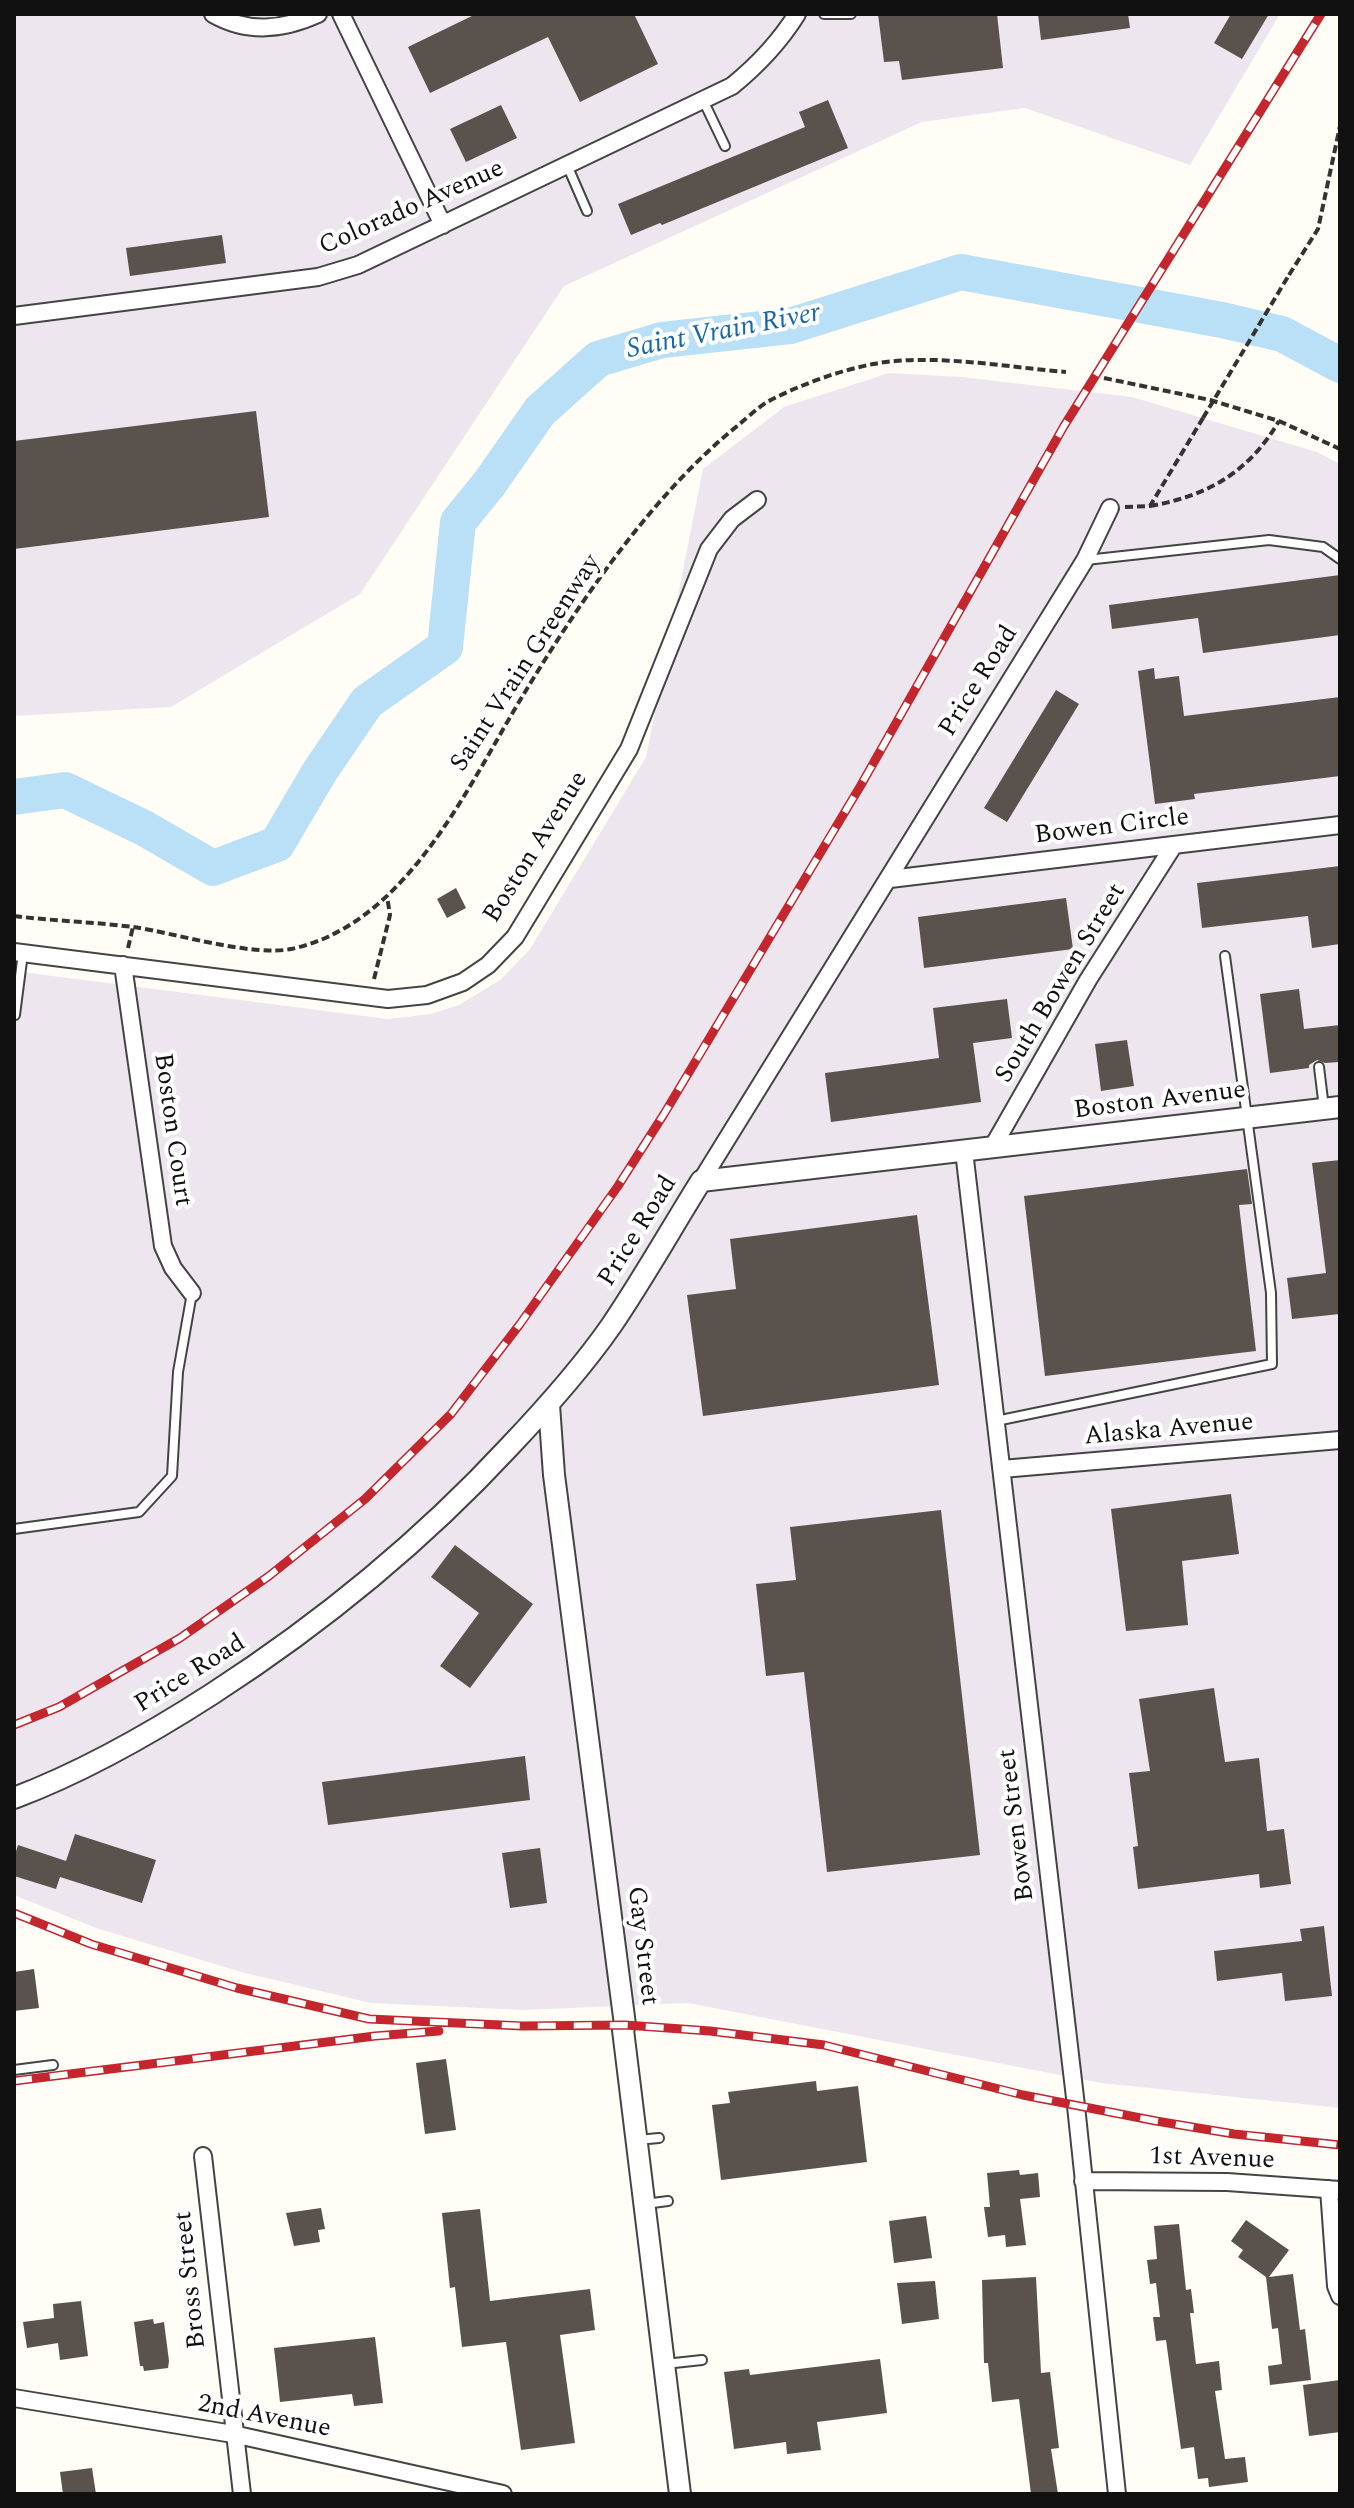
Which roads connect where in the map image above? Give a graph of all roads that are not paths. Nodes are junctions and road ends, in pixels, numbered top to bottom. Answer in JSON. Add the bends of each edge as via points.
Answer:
{"nodes":[{"id":1,"x":213,"y":14,"type":"edge"},
{"id":2,"x":318,"y":14,"type":"edge"},
{"id":3,"x":341,"y":14,"type":"edge"},
{"id":4,"x":797,"y":14,"type":"edge"},
{"id":5,"x":824,"y":14,"type":"edge"},
{"id":6,"x":851,"y":14,"type":"edge"},
{"id":7,"x":703,"y":99,"type":"junction"},
{"id":8,"x":725,"y":146,"type":"dead end"},
{"id":9,"x":567,"y":165,"type":"junction"},
{"id":10,"x":587,"y":211,"type":"dead end"},
{"id":11,"x":443,"y":225,"type":"junction"},
{"id":12,"x":14,"y":316,"type":"edge"},
{"id":13,"x":757,"y":500,"type":"dead end"},
{"id":14,"x":1110,"y":508,"type":"road end"},
{"id":15,"x":1340,"y":559,"type":"edge"},
{"id":16,"x":1085,"y":560,"type":"junction"},
{"id":17,"x":1340,"y":825,"type":"edge"},
{"id":18,"x":1174,"y":845,"type":"junction"},
{"id":19,"x":890,"y":879,"type":"junction"},
{"id":20,"x":18,"y":952,"type":"edge"},
{"id":21,"x":1225,"y":956,"type":"dead end"},
{"id":22,"x":123,"y":965,"type":"junction"},
{"id":23,"x":15,"y":1015,"type":"edge"},
{"id":24,"x":1319,"y":1067,"type":"dead end"},
{"id":25,"x":1332,"y":1108,"type":"edge"},
{"id":26,"x":1246,"y":1118,"type":"junction"},
{"id":27,"x":992,"y":1148,"type":"junction"},
{"id":28,"x":964,"y":1151,"type":"junction"},
{"id":29,"x":701,"y":1181,"type":"junction"},
{"id":30,"x":192,"y":1293,"type":"joint"},
{"id":31,"x":549,"y":1405,"type":"junction"},
{"id":32,"x":996,"y":1421,"type":"junction"},
{"id":33,"x":1340,"y":1440,"type":"edge"},
{"id":34,"x":1002,"y":1469,"type":"junction"},
{"id":35,"x":14,"y":1529,"type":"edge"},
{"id":36,"x":14,"y":1798,"type":"edge"},
{"id":37,"x":53,"y":2065,"type":"dead end"},
{"id":38,"x":14,"y":2070,"type":"edge"},
{"id":39,"x":659,"y":2138,"type":"dead end"},
{"id":40,"x":637,"y":2140,"type":"junction"},
{"id":41,"x":203,"y":2156,"type":"dead end"},
{"id":42,"x":1083,"y":2181,"type":"junction"},
{"id":43,"x":1334,"y":2190,"type":"edge"},
{"id":44,"x":668,"y":2201,"type":"dead end"},
{"id":45,"x":644,"y":2204,"type":"junction"},
{"id":46,"x":1340,"y":2296,"type":"edge"},
{"id":47,"x":702,"y":2360,"type":"dead end"},
{"id":48,"x":664,"y":2364,"type":"junction"},
{"id":49,"x":14,"y":2398,"type":"edge"},
{"id":50,"x":233,"y":2434,"type":"junction"},
{"id":51,"x":242,"y":2494,"type":"edge"},
{"id":52,"x":503,"y":2494,"type":"edge"},
{"id":53,"x":680,"y":2494,"type":"edge"},
{"id":54,"x":1117,"y":2494,"type":"edge"}],
"edges":[{"from":1,"to":2,"type":"street","via":[[245,27],[276,28]]},
{"from":3,"to":11,"type":"street"},
{"from":4,"to":7,"type":"street","name":"Colorado Avenue","via":[[759,65]]},
{"from":5,"to":6,"type":"lane"},
{"from":7,"to":8,"type":"lane"},
{"from":7,"to":9,"type":"street","name":"Colorado Avenue"},
{"from":9,"to":10,"type":"lane"},
{"from":9,"to":11,"type":"street","name":"Colorado Avenue"},
{"from":11,"to":12,"type":"street","name":"Colorado Avenue","via":[[358,265],[318,277]]},
{"from":13,"to":22,"type":"street","name":"Boston Avenue","via":[[732,519],[709,549],[629,749],[515,937],[488,965],[452,987],[388,999]]},
{"from":14,"to":16,"type":"street","name":"Price Road"},
{"from":15,"to":16,"type":"lane","via":[[1323,547],[1269,540]]},
{"from":16,"to":19,"type":"street","name":"Price Road"},
{"from":17,"to":18,"type":"street","name":"Bowen Circle"},
{"from":18,"to":19,"type":"street","name":"Bowen Circle"},
{"from":18,"to":27,"type":"street","name":"South Bowen Street","via":[[1088,980]]},
{"from":19,"to":29,"type":"street","name":"Price Road"},
{"from":20,"to":22,"type":"street","name":"Boston Avenue"},
{"from":20,"to":23,"type":"lane"},
{"from":21,"to":26,"type":"lane"},
{"from":22,"to":30,"type":"street","name":"Boston Court","via":[[163,1246]]},
{"from":24,"to":25,"type":"lane"},
{"from":25,"to":26,"type":"street","name":"Boston Avenue"},
{"from":26,"to":27,"type":"street","name":"Boston Avenue"},
{"from":26,"to":32,"type":"lane","via":[[1271,1293],[1272,1364]]},
{"from":27,"to":28,"type":"street","name":"Boston Avenue"},
{"from":28,"to":29,"type":"street","name":"Boston Avenue"},
{"from":28,"to":32,"type":"street","name":"Bowen Street"},
{"from":29,"to":31,"type":"street","name":"Price Road","via":[[611,1325]]},
{"from":30,"to":35,"type":"lane","via":[[178,1372],[172,1476],[139,1512]]},
{"from":31,"to":36,"type":"street","name":"Price Road","via":[[442,1516],[373,1578],[275,1653],[160,1726]]},
{"from":31,"to":40,"type":"street","name":"Gay Street"},
{"from":32,"to":34,"type":"street","name":"Bowen Street"},
{"from":33,"to":34,"type":"street","name":"Alaska Avenue"},
{"from":34,"to":42,"type":"street","name":"Bowen Street"},
{"from":37,"to":38,"type":"lane"},
{"from":39,"to":40,"type":"lane"},
{"from":40,"to":45,"type":"street","name":"Gay Street"},
{"from":41,"to":50,"type":"street","name":"Bross Street"},
{"from":42,"to":43,"type":"street","name":"1st Avenue","via":[[1227,2182]]},
{"from":42,"to":54,"type":"street","name":"Bowen Street"},
{"from":43,"to":46,"type":"street"},
{"from":44,"to":45,"type":"lane"},
{"from":45,"to":48,"type":"street","name":"Gay Street"},
{"from":47,"to":48,"type":"lane"},
{"from":48,"to":53,"type":"street","name":"Gay Street"},
{"from":49,"to":50,"type":"street","name":"2nd Avenue"},
{"from":50,"to":51,"type":"street","name":"Bross Street"},
{"from":50,"to":52,"type":"street","name":"2nd Avenue"}]}
